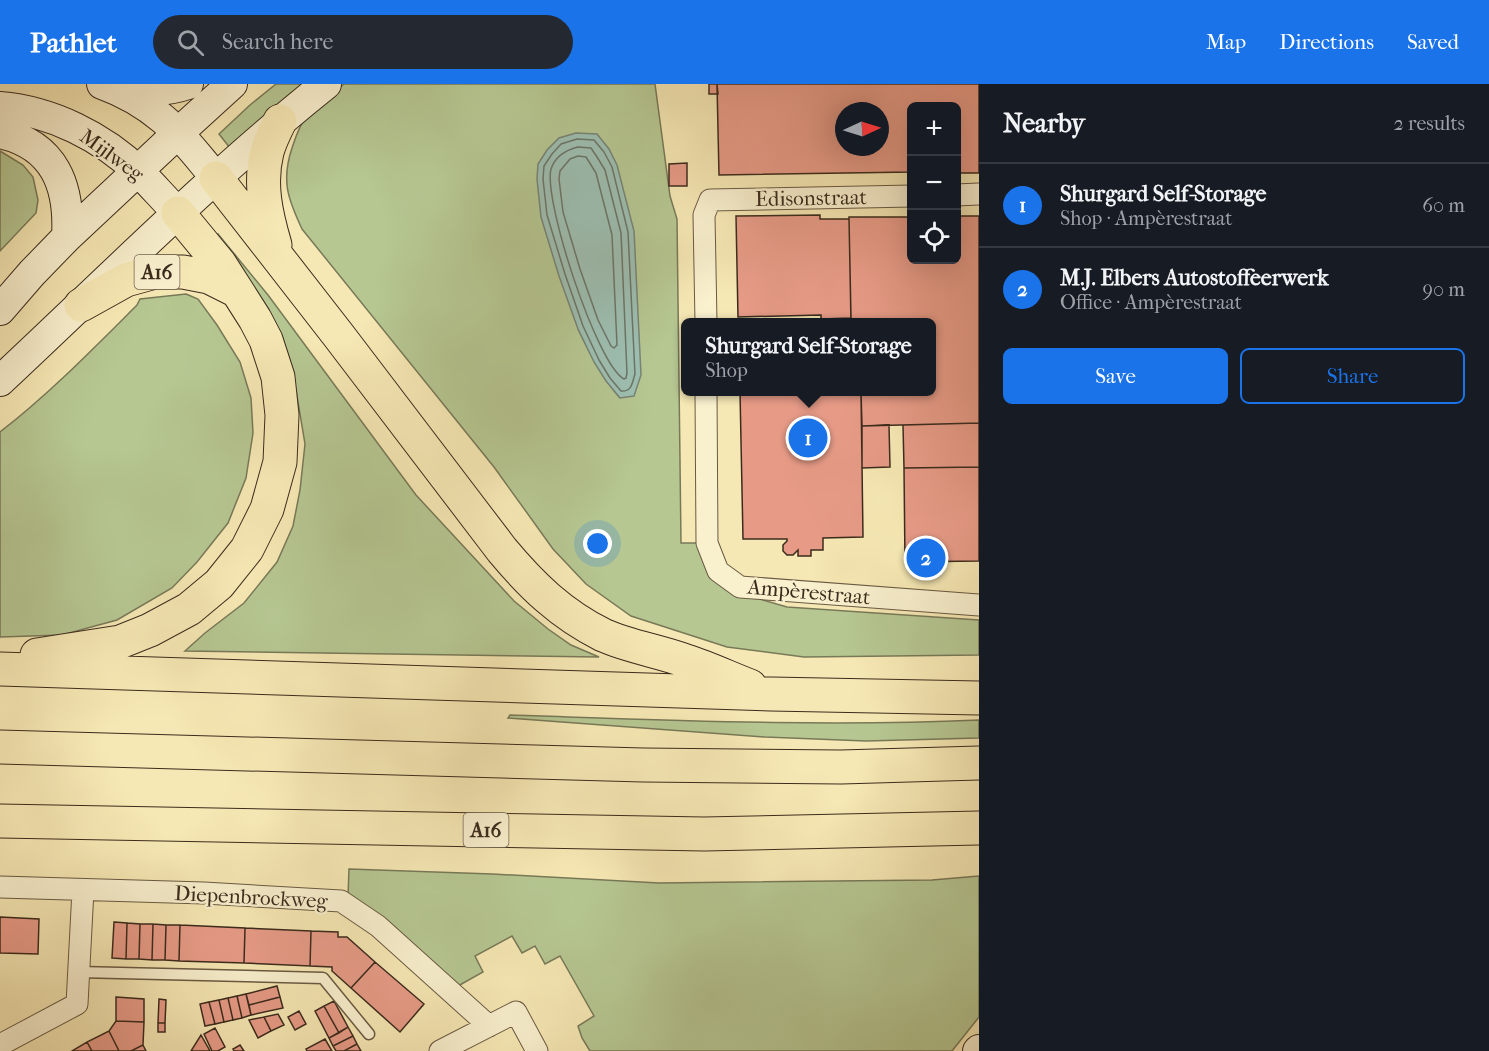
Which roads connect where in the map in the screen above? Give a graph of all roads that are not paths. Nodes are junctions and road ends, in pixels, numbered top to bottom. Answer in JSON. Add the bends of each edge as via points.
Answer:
{"nodes":[{"id":1,"x":188,"y":84,"type":"edge"},
{"id":2,"x":232,"y":84,"type":"edge"},
{"id":3,"x":326,"y":84,"type":"edge"},
{"id":4,"x":110,"y":87,"type":"edge"},
{"id":5,"x":0,"y":107,"type":"edge"},
{"id":6,"x":279,"y":121,"type":"junction"},
{"id":7,"x":0,"y":134,"type":"edge"},
{"id":8,"x":177,"y":134,"type":"junction"},
{"id":9,"x":138,"y":171,"type":"junction"},
{"id":10,"x":216,"y":178,"type":"junction"},
{"id":11,"x":979,"y":194,"type":"edge"},
{"id":12,"x":961,"y":195,"type":"edge"},
{"id":13,"x":907,"y":196,"type":"edge"},
{"id":14,"x":178,"y":213,"type":"junction"},
{"id":15,"x":68,"y":237,"type":"junction"},
{"id":16,"x":279,"y":258,"type":"junction"},
{"id":17,"x":237,"y":291,"type":"junction"},
{"id":18,"x":81,"y":305,"type":"junction"},
{"id":19,"x":0,"y":309,"type":"edge"},
{"id":20,"x":706,"y":318,"type":"edge"},
{"id":21,"x":0,"y":381,"type":"edge"},
{"id":22,"x":706,"y":396,"type":"edge"},
{"id":23,"x":979,"y":605,"type":"edge"},
{"id":24,"x":0,"y":660,"type":"edge"},
{"id":25,"x":0,"y":669,"type":"edge"},
{"id":26,"x":771,"y":694,"type":"junction"},
{"id":27,"x":979,"y":698,"type":"edge"},
{"id":28,"x":0,"y":747,"type":"edge"},
{"id":29,"x":979,"y":763,"type":"edge"},
{"id":30,"x":0,"y":820,"type":"edge"},
{"id":31,"x":976,"y":827,"type":"edge"},
{"id":32,"x":0,"y":887,"type":"edge"},
{"id":33,"x":82,"y":890,"type":"junction"},
{"id":34,"x":78,"y":972,"type":"junction"},
{"id":35,"x":489,"y":1026,"type":"junction"},
{"id":36,"x":369,"y":1034,"type":"dead end"},
{"id":37,"x":0,"y":1045,"type":"edge"},
{"id":38,"x":440,"y":1051,"type":"edge"},
{"id":39,"x":537,"y":1051,"type":"edge"}],
"edges":[{"from":1,"to":4,"type":"main road","via":[[158,91]]},
{"from":2,"to":8,"type":"main road"},
{"from":3,"to":6,"type":"main road"},
{"from":4,"to":8,"type":"main road","via":[[145,106]]},
{"from":5,"to":9,"type":"main road","name":"Mijlweg","via":[[34,112],[87,134]]},
{"from":6,"to":10,"type":"main road"},
{"from":6,"to":16,"type":"highway","via":[[267,150],[263,174],[268,220]]},
{"from":7,"to":15,"type":"main road","via":[[22,140],[53,164],[64,193]]},
{"from":8,"to":9,"type":"main road"},
{"from":8,"to":10,"type":"main road"},
{"from":9,"to":14,"type":"main road","name":"Mijlweg"},
{"from":9,"to":15,"type":"main road"},
{"from":10,"to":14,"type":"main road"},
{"from":10,"to":16,"type":"highway"},
{"from":11,"to":12,"type":"street"},
{"from":13,"to":20,"type":"street","name":"Edisonstraat","via":[[710,200],[704,215]]},
{"from":14,"to":17,"type":"highway","number":"A16"},
{"from":14,"to":18,"type":"main road"},
{"from":15,"to":19,"type":"main road"},
{"from":16,"to":26,"type":"highway","via":[[502,550],[546,598],[603,635]]},
{"from":17,"to":18,"type":"highway","number":"A16","via":[[209,277],[156,272],[126,280]]},
{"from":17,"to":24,"type":"highway","number":"A16","via":[[266,340],[278,377],[282,415],[280,462],[267,509],[247,549],[212,590],[189,609],[150,630],[120,642]]},
{"from":18,"to":21,"type":"main road"},
{"from":22,"to":23,"type":"street","name":"Ampèrestraat","via":[[707,543],[718,571],[740,587]]},
{"from":25,"to":26,"type":"highway"},
{"from":26,"to":27,"type":"highway"},
{"from":28,"to":29,"type":"highway","via":[[643,765],[841,767]]},
{"from":30,"to":31,"type":"highway","number":"A16","via":[[704,834]]},
{"from":32,"to":33,"type":"street","name":"Diepenbrockweg"},
{"from":33,"to":34,"type":"street"},
{"from":33,"to":35,"type":"street","name":"Diepenbrockweg","via":[[341,902],[378,926]]},
{"from":34,"to":36,"type":"lane","via":[[323,978]]},
{"from":34,"to":37,"type":"street","via":[[77,1004]]},
{"from":35,"to":38,"type":"street"},
{"from":35,"to":39,"type":"street","via":[[516,1012]]}]}
